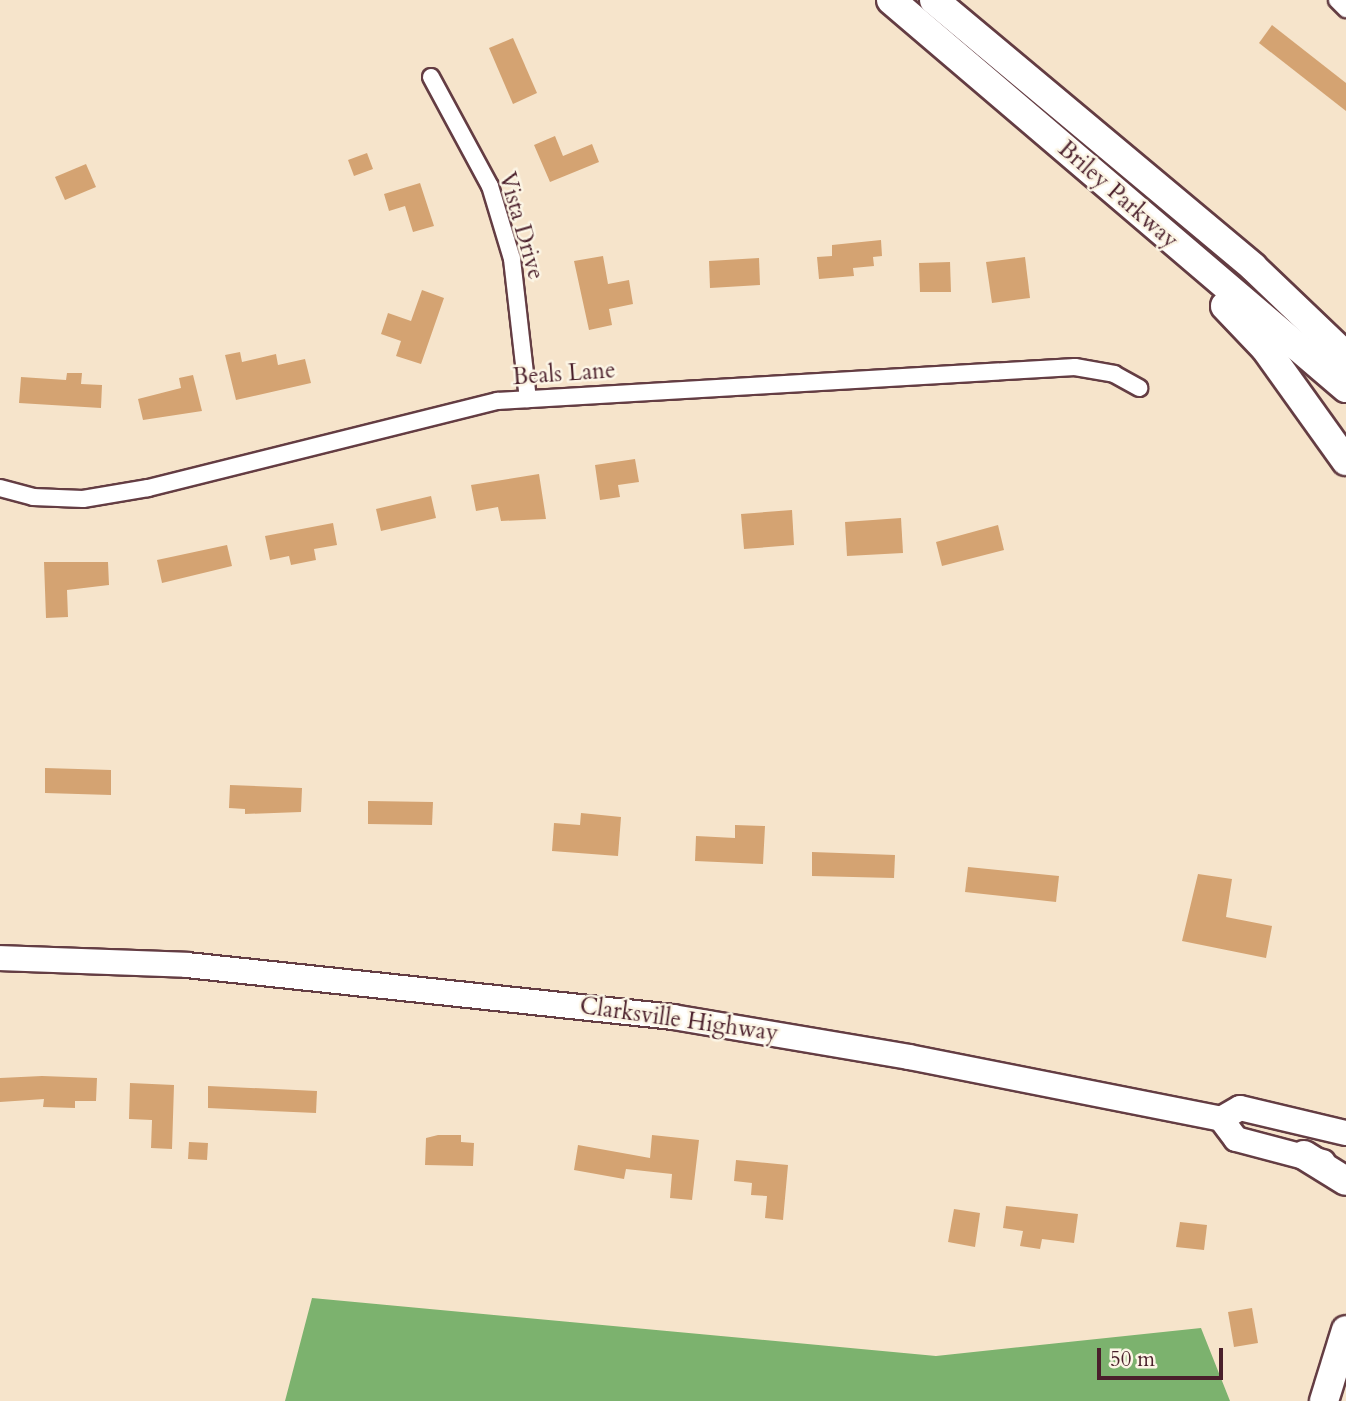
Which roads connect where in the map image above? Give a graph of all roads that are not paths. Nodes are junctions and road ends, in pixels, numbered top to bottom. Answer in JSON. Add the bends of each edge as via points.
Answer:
{"nodes":[{"id":1,"x":891,"y":0,"type":"edge"},
{"id":2,"x":934,"y":0,"type":"edge"},
{"id":3,"x":1337,"y":0,"type":"edge"},
{"id":4,"x":1346,"y":9,"type":"edge"},
{"id":5,"x":431,"y":78,"type":"dead end"},
{"id":6,"x":1138,"y":212,"type":"junction"},
{"id":7,"x":1346,"y":356,"type":"edge"},
{"id":8,"x":1139,"y":388,"type":"dead end"},
{"id":9,"x":1346,"y":388,"type":"edge"},
{"id":10,"x":528,"y":399,"type":"junction"},
{"id":11,"x":1346,"y":461,"type":"edge"},
{"id":12,"x":0,"y":488,"type":"edge"},
{"id":13,"x":0,"y":958,"type":"edge"},
{"id":14,"x":1221,"y":1119,"type":"junction"},
{"id":15,"x":1346,"y":1133,"type":"edge"},
{"id":16,"x":1304,"y":1155,"type":"junction"},
{"id":17,"x":1346,"y":1169,"type":"edge"},
{"id":18,"x":1346,"y":1181,"type":"edge"},
{"id":19,"x":1346,"y":1330,"type":"edge"},
{"id":20,"x":1324,"y":1401,"type":"edge"}],
"edges":[{"from":1,"to":6,"type":"highway","name":"Briley Parkway"},
{"from":2,"to":7,"type":"highway","name":"Briley Parkway","via":[[1253,267]]},
{"from":3,"to":4,"type":"street"},
{"from":5,"to":10,"type":"street","name":"Vista Drive","via":[[490,186],[508,247]]},
{"from":6,"to":9,"type":"highway","name":"Briley Parkway"},
{"from":6,"to":11,"type":"highway","via":[[1265,348]]},
{"from":8,"to":10,"type":"street","name":"Beals Lane","via":[[1114,374],[1063,368]]},
{"from":10,"to":12,"type":"street","name":"Beals Lane","via":[[485,404],[138,490],[83,499],[33,497]]},
{"from":13,"to":14,"type":"main road","name":"Clarksville Highway","via":[[187,965],[673,1017],[909,1057]]},
{"from":14,"to":15,"type":"main road","name":"Clarksville Highway","via":[[1240,1108]]},
{"from":14,"to":16,"type":"main road","via":[[1236,1139]]},
{"from":16,"to":17,"type":"main road"},
{"from":16,"to":18,"type":"highway"},
{"from":19,"to":20,"type":"highway"}]}
